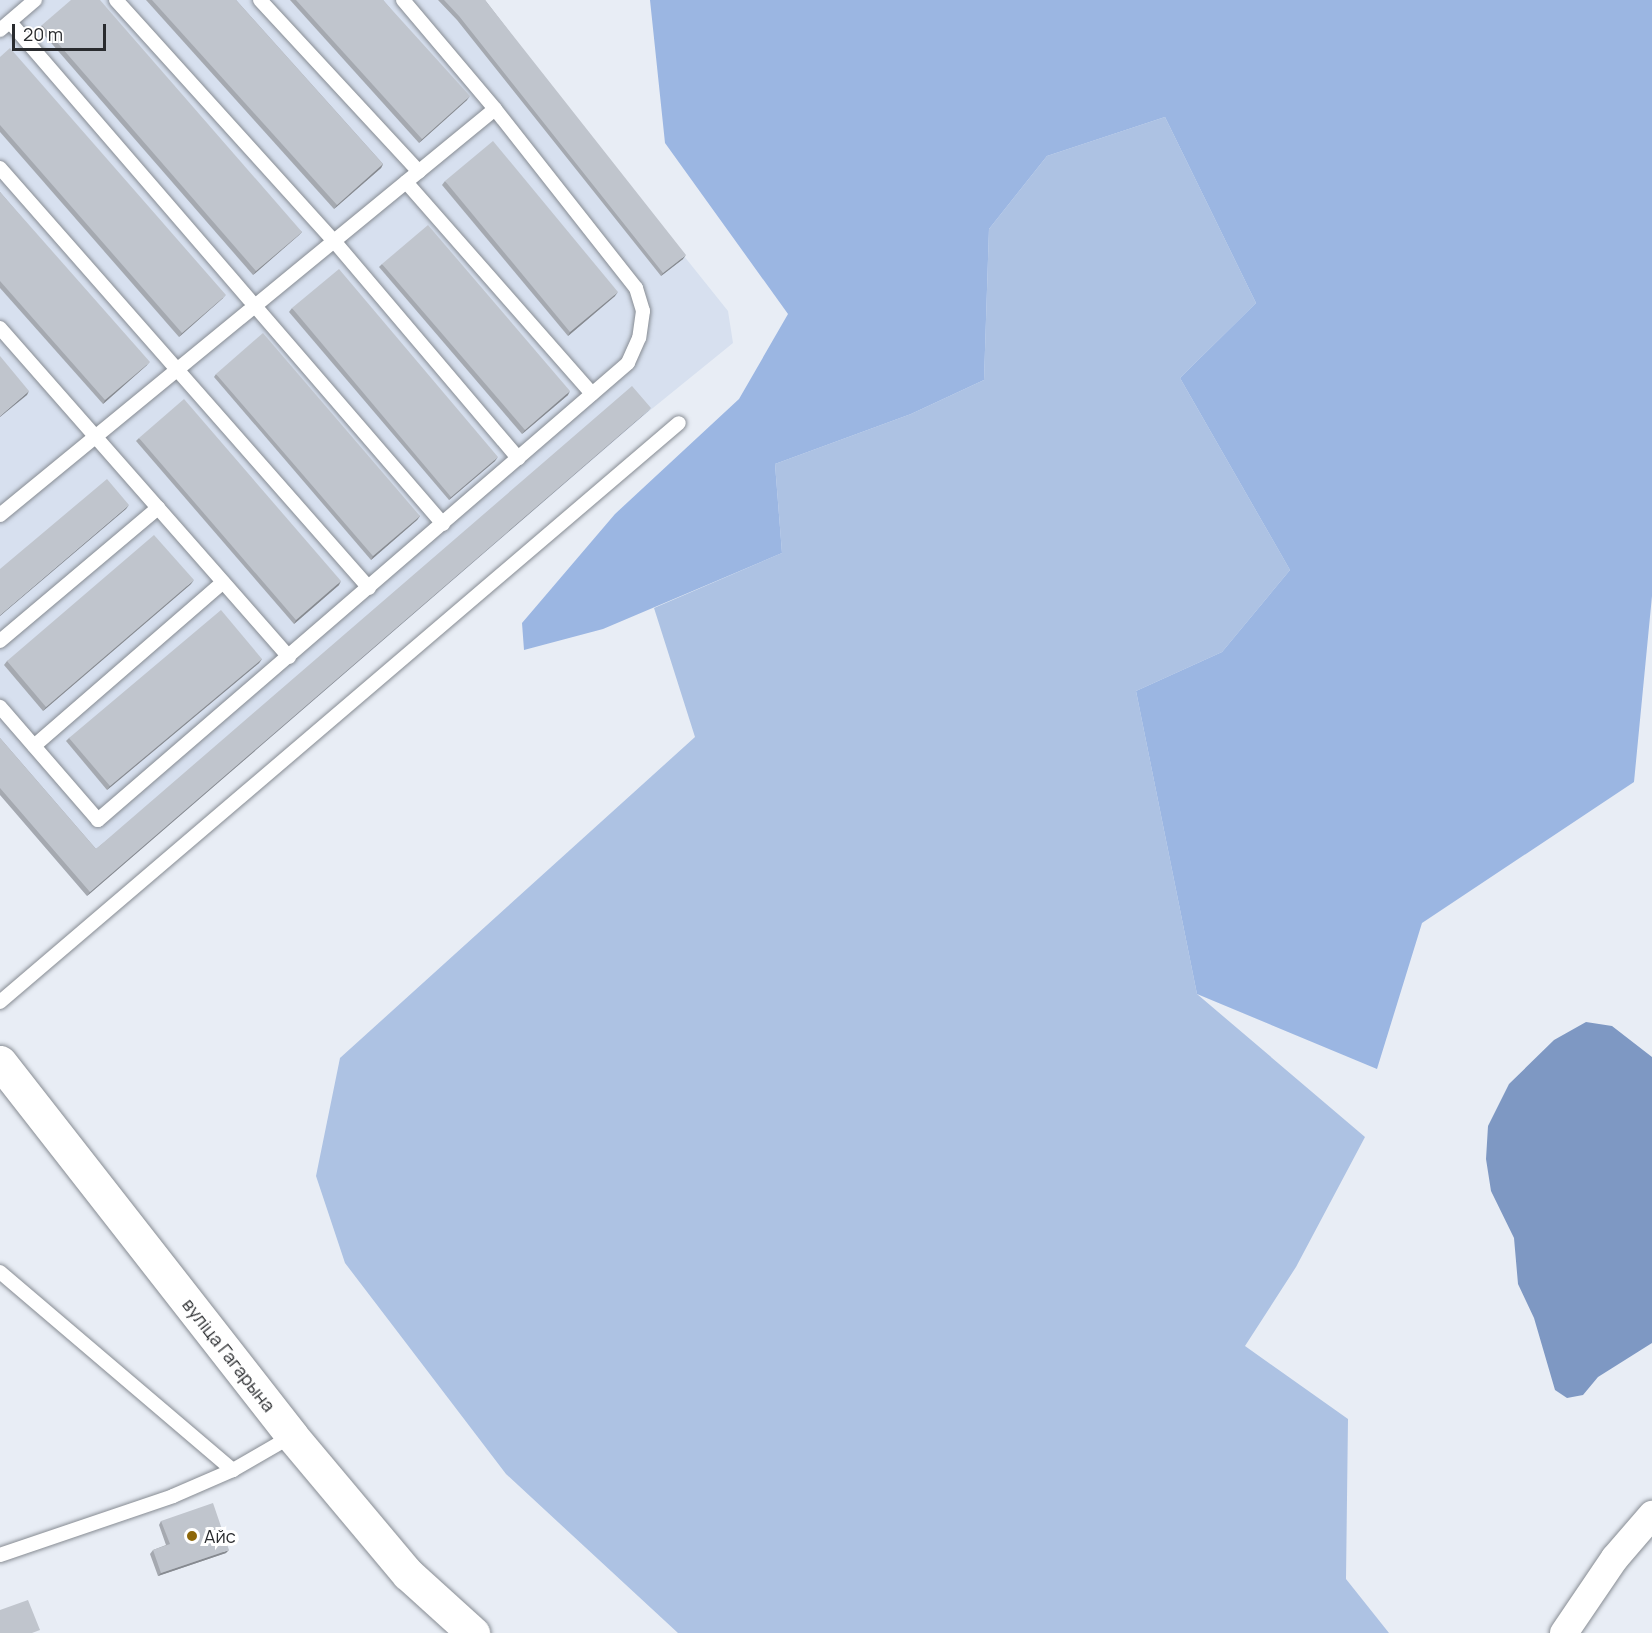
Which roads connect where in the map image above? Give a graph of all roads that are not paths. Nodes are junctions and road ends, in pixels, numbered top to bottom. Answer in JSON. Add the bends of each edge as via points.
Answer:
{"nodes":[{"id":1,"x":35,"y":0,"type":"edge"},
{"id":2,"x":116,"y":0,"type":"edge"},
{"id":3,"x":260,"y":0,"type":"edge"},
{"id":4,"x":403,"y":0,"type":"edge"},
{"id":5,"x":5,"y":26,"type":"edge"},
{"id":6,"x":495,"y":109,"type":"junction"},
{"id":7,"x":0,"y":168,"type":"edge"},
{"id":8,"x":419,"y":172,"type":"junction"},
{"id":9,"x":406,"y":182,"type":"junction"},
{"id":10,"x":334,"y":242,"type":"junction"},
{"id":11,"x":255,"y":306,"type":"junction"},
{"id":12,"x":0,"y":328,"type":"edge"},
{"id":13,"x":179,"y":369,"type":"junction"},
{"id":14,"x":592,"y":394,"type":"junction"},
{"id":15,"x":680,"y":423,"type":"dead end"},
{"id":16,"x":96,"y":437,"type":"junction"},
{"id":17,"x":518,"y":458,"type":"junction"},
{"id":18,"x":158,"y":508,"type":"junction"},
{"id":19,"x":0,"y":515,"type":"edge"},
{"id":20,"x":443,"y":524,"type":"junction"},
{"id":21,"x":224,"y":582,"type":"junction"},
{"id":22,"x":369,"y":588,"type":"junction"},
{"id":23,"x":0,"y":641,"type":"edge"},
{"id":24,"x":289,"y":657,"type":"junction"},
{"id":25,"x":0,"y":707,"type":"edge"},
{"id":26,"x":34,"y":746,"type":"junction"},
{"id":27,"x":0,"y":1002,"type":"edge"},
{"id":28,"x":0,"y":1062,"type":"edge"},
{"id":29,"x":0,"y":1272,"type":"edge"},
{"id":30,"x":292,"y":1436,"type":"junction"},
{"id":31,"x":233,"y":1470,"type":"junction"},
{"id":32,"x":1652,"y":1515,"type":"edge"},
{"id":33,"x":0,"y":1555,"type":"edge"},
{"id":34,"x":473,"y":1633,"type":"edge"},
{"id":35,"x":1564,"y":1633,"type":"edge"}],
"edges":[{"from":1,"to":5,"type":"lane"},
{"from":2,"to":10,"type":"lane"},
{"from":3,"to":8,"type":"lane"},
{"from":4,"to":6,"type":"lane"},
{"from":5,"to":11,"type":"lane"},
{"from":6,"to":8,"type":"lane"},
{"from":6,"to":14,"type":"lane","via":[[636,288],[643,311],[639,338],[628,363]]},
{"from":7,"to":13,"type":"lane"},
{"from":8,"to":9,"type":"lane"},
{"from":9,"to":10,"type":"lane"},
{"from":9,"to":14,"type":"lane"},
{"from":10,"to":11,"type":"lane"},
{"from":10,"to":17,"type":"lane"},
{"from":11,"to":13,"type":"lane"},
{"from":11,"to":20,"type":"lane"},
{"from":12,"to":16,"type":"lane"},
{"from":13,"to":16,"type":"lane"},
{"from":13,"to":22,"type":"lane"},
{"from":14,"to":17,"type":"lane"},
{"from":15,"to":27,"type":"lane"},
{"from":16,"to":18,"type":"lane"},
{"from":16,"to":19,"type":"lane"},
{"from":17,"to":20,"type":"lane"},
{"from":18,"to":21,"type":"lane"},
{"from":18,"to":23,"type":"lane"},
{"from":20,"to":22,"type":"lane"},
{"from":21,"to":24,"type":"lane"},
{"from":21,"to":26,"type":"lane"},
{"from":22,"to":24,"type":"lane"},
{"from":24,"to":26,"type":"lane","via":[[98,820]]},
{"from":25,"to":26,"type":"lane"},
{"from":28,"to":30,"type":"main road","name":"вуліца Гагарына"},
{"from":29,"to":31,"type":"lane"},
{"from":30,"to":31,"type":"lane"},
{"from":30,"to":34,"type":"main road","name":"вуліца Гагарына","via":[[408,1574]]},
{"from":31,"to":33,"type":"lane","via":[[173,1496]]},
{"from":32,"to":35,"type":"street","via":[[1615,1558]]}]}
